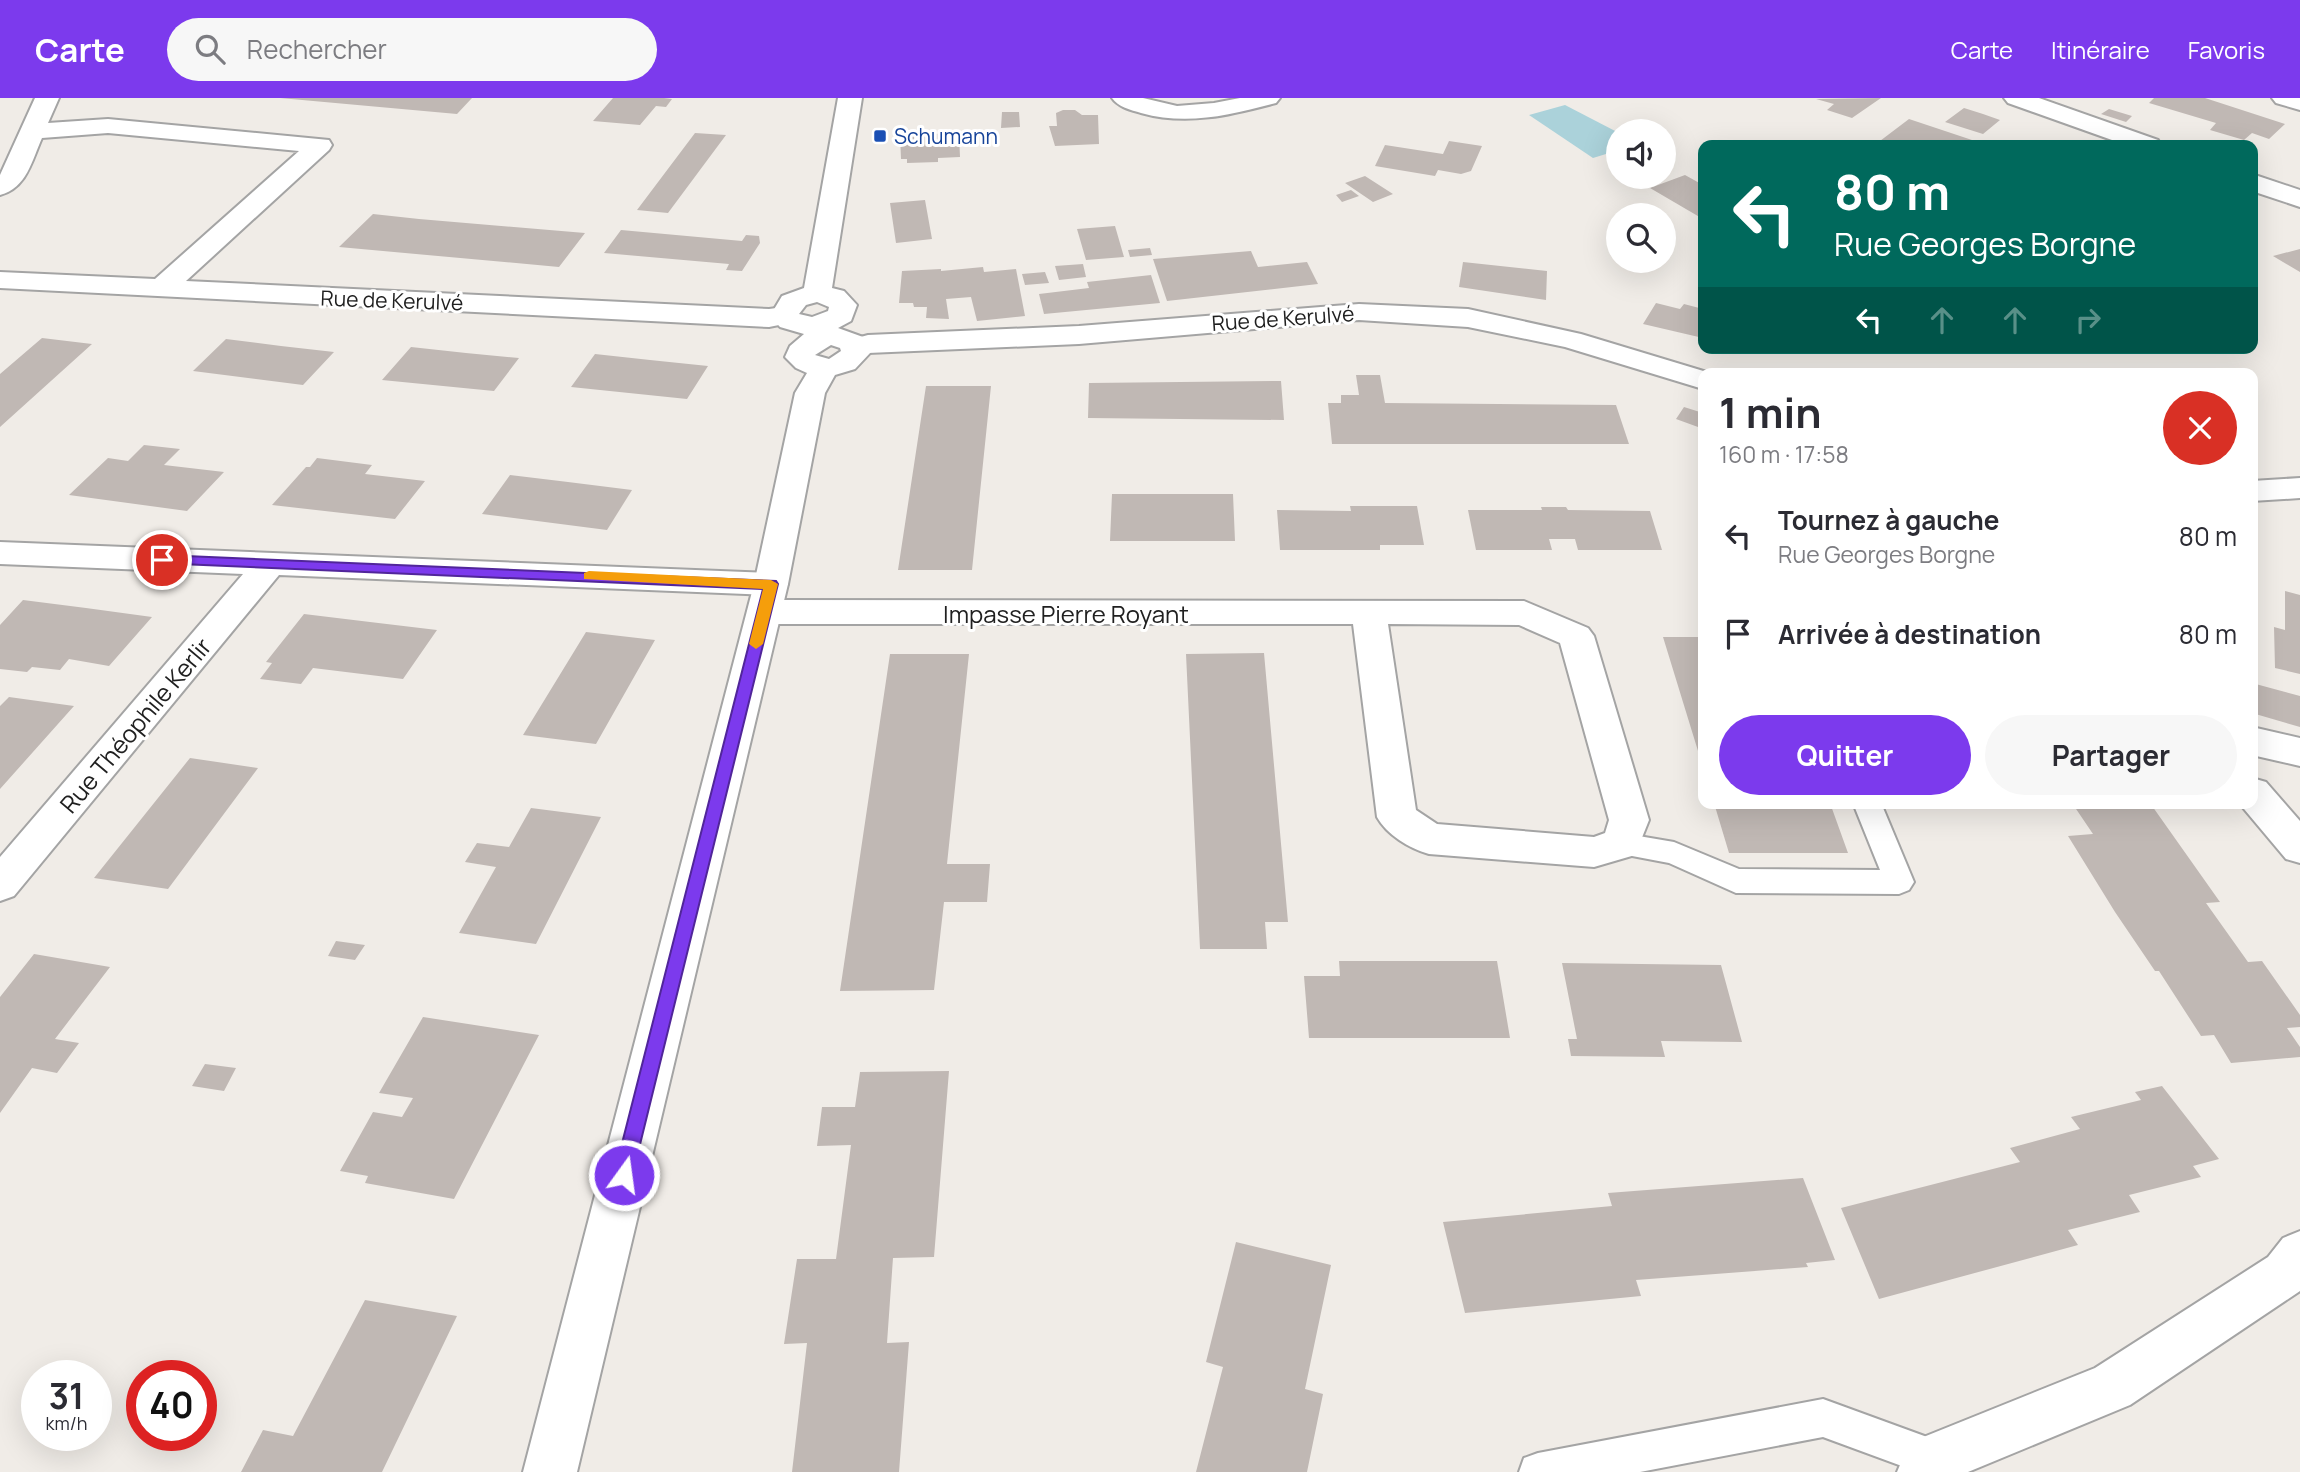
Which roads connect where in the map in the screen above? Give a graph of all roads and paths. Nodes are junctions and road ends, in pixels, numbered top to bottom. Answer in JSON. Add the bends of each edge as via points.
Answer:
{"nodes":[{"id":1,"x":47,"y":98,"type":"edge"},
{"id":2,"x":850,"y":98,"type":"edge"},
{"id":3,"x":1124,"y":98,"type":"edge"},
{"id":4,"x":1268,"y":98,"type":"edge"},
{"id":5,"x":2284,"y":98,"type":"edge"},
{"id":6,"x":2021,"y":99,"type":"edge"},
{"id":7,"x":2300,"y":103,"type":"edge"},
{"id":8,"x":33,"y":131,"type":"junction"},
{"id":9,"x":2135,"y":140,"type":"edge"},
{"id":10,"x":2258,"y":184,"type":"edge"},
{"id":11,"x":0,"y":187,"type":"edge"},
{"id":12,"x":2300,"y":199,"type":"edge"},
{"id":13,"x":7,"y":286,"type":"edge"},
{"id":14,"x":161,"y":289,"type":"junction"},
{"id":15,"x":817,"y":294,"type":"junction"},
{"id":16,"x":822,"y":336,"type":"junction"},
{"id":17,"x":1698,"y":379,"type":"edge"},
{"id":18,"x":2300,"y":488,"type":"edge"},
{"id":19,"x":2258,"y":491,"type":"edge"},
{"id":20,"x":0,"y":553,"type":"edge"},
{"id":21,"x":270,"y":564,"type":"junction"},
{"id":22,"x":767,"y":598,"type":"junction"},
{"id":23,"x":1369,"y":612,"type":"junction"},
{"id":24,"x":2258,"y":742,"type":"edge"},
{"id":25,"x":2300,"y":752,"type":"edge"},
{"id":26,"x":2258,"y":799,"type":"edge"},
{"id":27,"x":1869,"y":809,"type":"edge"},
{"id":28,"x":1621,"y":844,"type":"junction"},
{"id":29,"x":2300,"y":848,"type":"edge"},
{"id":30,"x":0,"y":885,"type":"edge"},
{"id":31,"x":2300,"y":1254,"type":"edge"},
{"id":32,"x":1930,"y":1465,"type":"edge"},
{"id":33,"x":550,"y":1472,"type":"edge"},
{"id":34,"x":1538,"y":1472,"type":"edge"}],
"edges":[{"from":1,"to":8,"type":"street"},
{"from":2,"to":15,"type":"street"},
{"from":3,"to":4,"type":"street","via":[[1170,114],[1226,110]]},
{"from":5,"to":7,"type":"street"},
{"from":6,"to":9,"type":"street"},
{"from":8,"to":11,"type":"street","via":[[12,178]]},
{"from":8,"to":14,"type":"street","via":[[108,126],[320,145]]},
{"from":10,"to":12,"type":"street"},
{"from":13,"to":14,"type":"street","name":"Rue de Kerulvé"},
{"from":14,"to":16,"type":"street","name":"Rue de Kerulvé","via":[[769,318]]},
{"from":15,"to":16,"type":"street","via":[[843,305]]},
{"from":15,"to":16,"type":"street","via":[[787,306]]},
{"from":16,"to":17,"type":"street","name":"Rue de Kerulvé","via":[[868,344],[1079,335],[1359,312],[1468,318],[1571,341]]},
{"from":16,"to":22,"type":"street"},
{"from":18,"to":19,"type":"street"},
{"from":20,"to":21,"type":"street","name":"Impasse Pierre Royant"},
{"from":21,"to":22,"type":"street","name":"Impasse Pierre Royant"},
{"from":21,"to":30,"type":"street","name":"Rue Théophile Kerlir"},
{"from":22,"to":23,"type":"street","name":"Impasse Pierre Royant"},
{"from":22,"to":33,"type":"street"},
{"from":23,"to":28,"type":"street","name":"Impasse Pierre Royant","via":[[1524,613],[1576,636],[1629,820]]},
{"from":23,"to":28,"type":"street","via":[[1397,817],[1429,839],[1594,852]]},
{"from":24,"to":25,"type":"street"},
{"from":26,"to":29,"type":"street"},
{"from":27,"to":28,"type":"lane","via":[[1899,882],[1736,881],[1674,853]]},
{"from":31,"to":32,"type":"street","via":[[2286,1273],[2112,1387]]},
{"from":32,"to":34,"type":"lane","via":[[1823,1418]]}]}
